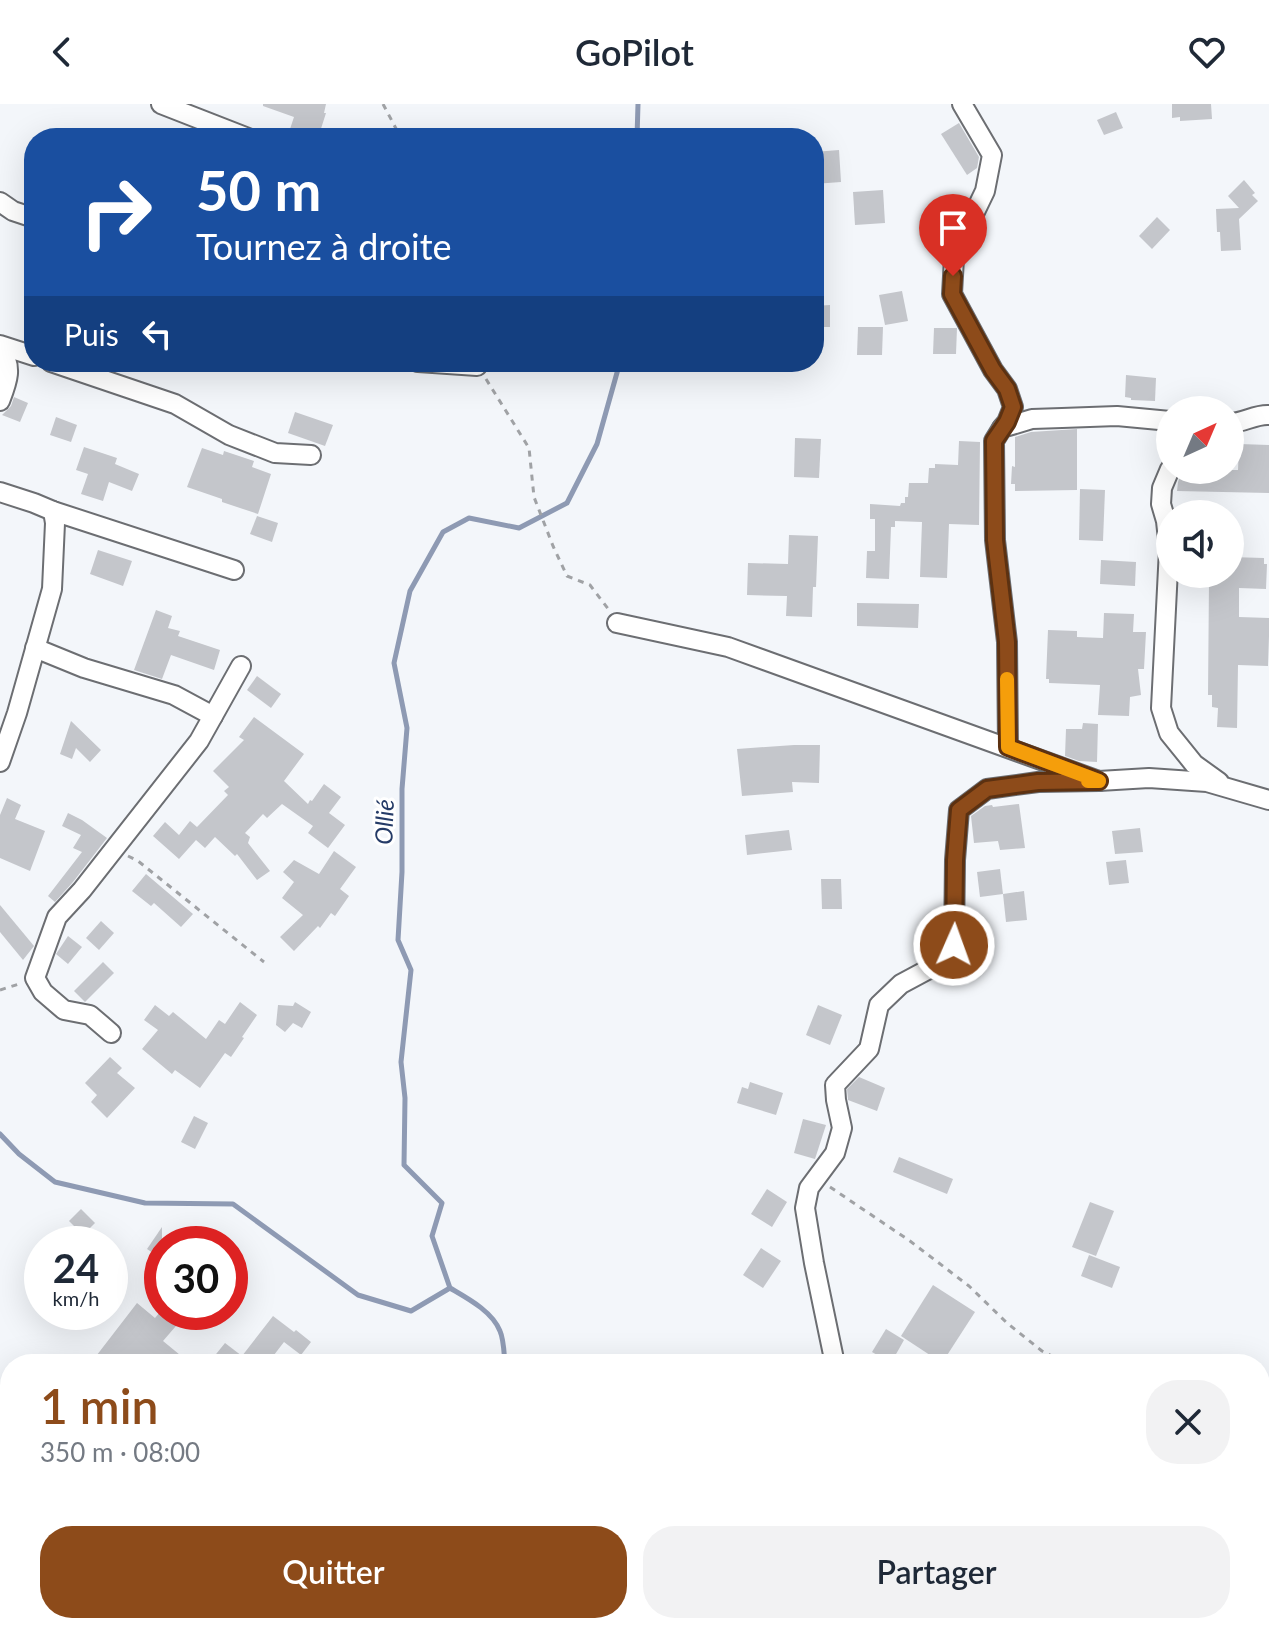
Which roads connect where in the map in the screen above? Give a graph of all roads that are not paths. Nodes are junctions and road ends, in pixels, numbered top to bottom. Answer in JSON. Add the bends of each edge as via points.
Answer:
{"nodes":[{"id":1,"x":161,"y":104,"type":"edge"},
{"id":2,"x":962,"y":104,"type":"edge"},
{"id":3,"x":222,"y":128,"type":"edge"},
{"id":4,"x":0,"y":202,"type":"edge"},
{"id":5,"x":24,"y":215,"type":"edge"},
{"id":6,"x":0,"y":348,"type":"edge"},
{"id":7,"x":24,"y":354,"type":"edge"},
{"id":8,"x":81,"y":372,"type":"edge"},
{"id":9,"x":0,"y":401,"type":"edge"},
{"id":10,"x":1269,"y":415,"type":"edge"},
{"id":11,"x":1156,"y":420,"type":"edge"},
{"id":12,"x":1244,"y":421,"type":"edge"},
{"id":13,"x":1002,"y":428,"type":"junction"},
{"id":14,"x":311,"y":455,"type":"dead end"},
{"id":15,"x":1164,"y":484,"type":"edge"},
{"id":16,"x":0,"y":492,"type":"edge"},
{"id":17,"x":53,"y":511,"type":"junction"},
{"id":18,"x":234,"y":570,"type":"dead end"},
{"id":19,"x":617,"y":623,"type":"road end"},
{"id":20,"x":35,"y":648,"type":"junction"},
{"id":21,"x":241,"y":666,"type":"dead end"},
{"id":22,"x":213,"y":716,"type":"junction"},
{"id":23,"x":1008,"y":747,"type":"junction"},
{"id":24,"x":0,"y":762,"type":"edge"},
{"id":25,"x":1099,"y":781,"type":"junction"},
{"id":26,"x":1228,"y":788,"type":"junction"},
{"id":27,"x":1269,"y":800,"type":"edge"},
{"id":28,"x":111,"y":1033,"type":"dead end"},
{"id":29,"x":833,"y":1354,"type":"edge"}],
"edges":[{"from":1,"to":3,"type":"street"},
{"from":2,"to":13,"type":"street","via":[[992,155],[985,191],[960,234],[952,294],[1007,389],[1013,407]]},
{"from":4,"to":5,"type":"street"},
{"from":6,"to":7,"type":"street"},
{"from":6,"to":9,"type":"street","via":[[10,371]]},
{"from":8,"to":14,"type":"street","via":[[175,404],[229,435],[275,453]]},
{"from":10,"to":12,"type":"street"},
{"from":11,"to":13,"type":"street","via":[[1032,419]]},
{"from":13,"to":23,"type":"street","via":[[994,441],[995,525],[1007,642]]},
{"from":15,"to":26,"type":"street","via":[[1161,504],[1169,549],[1161,708],[1169,733],[1194,764]]},
{"from":16,"to":17,"type":"street"},
{"from":17,"to":18,"type":"street"},
{"from":17,"to":20,"type":"street","via":[[52,589]]},
{"from":19,"to":23,"type":"street","via":[[728,647]]},
{"from":20,"to":22,"type":"street","via":[[174,695]]},
{"from":20,"to":24,"type":"street"},
{"from":21,"to":22,"type":"street"},
{"from":22,"to":28,"type":"street","via":[[199,741],[57,917],[35,978],[64,1010],[90,1015]]},
{"from":23,"to":25,"type":"street"},
{"from":25,"to":26,"type":"street","via":[[1149,778]]},
{"from":25,"to":29,"type":"street","via":[[987,789],[959,810],[954,945],[945,958],[901,984],[879,1005],[869,1049],[835,1085],[842,1128],[835,1153],[809,1188],[805,1208]]},
{"from":26,"to":27,"type":"street"}]}
